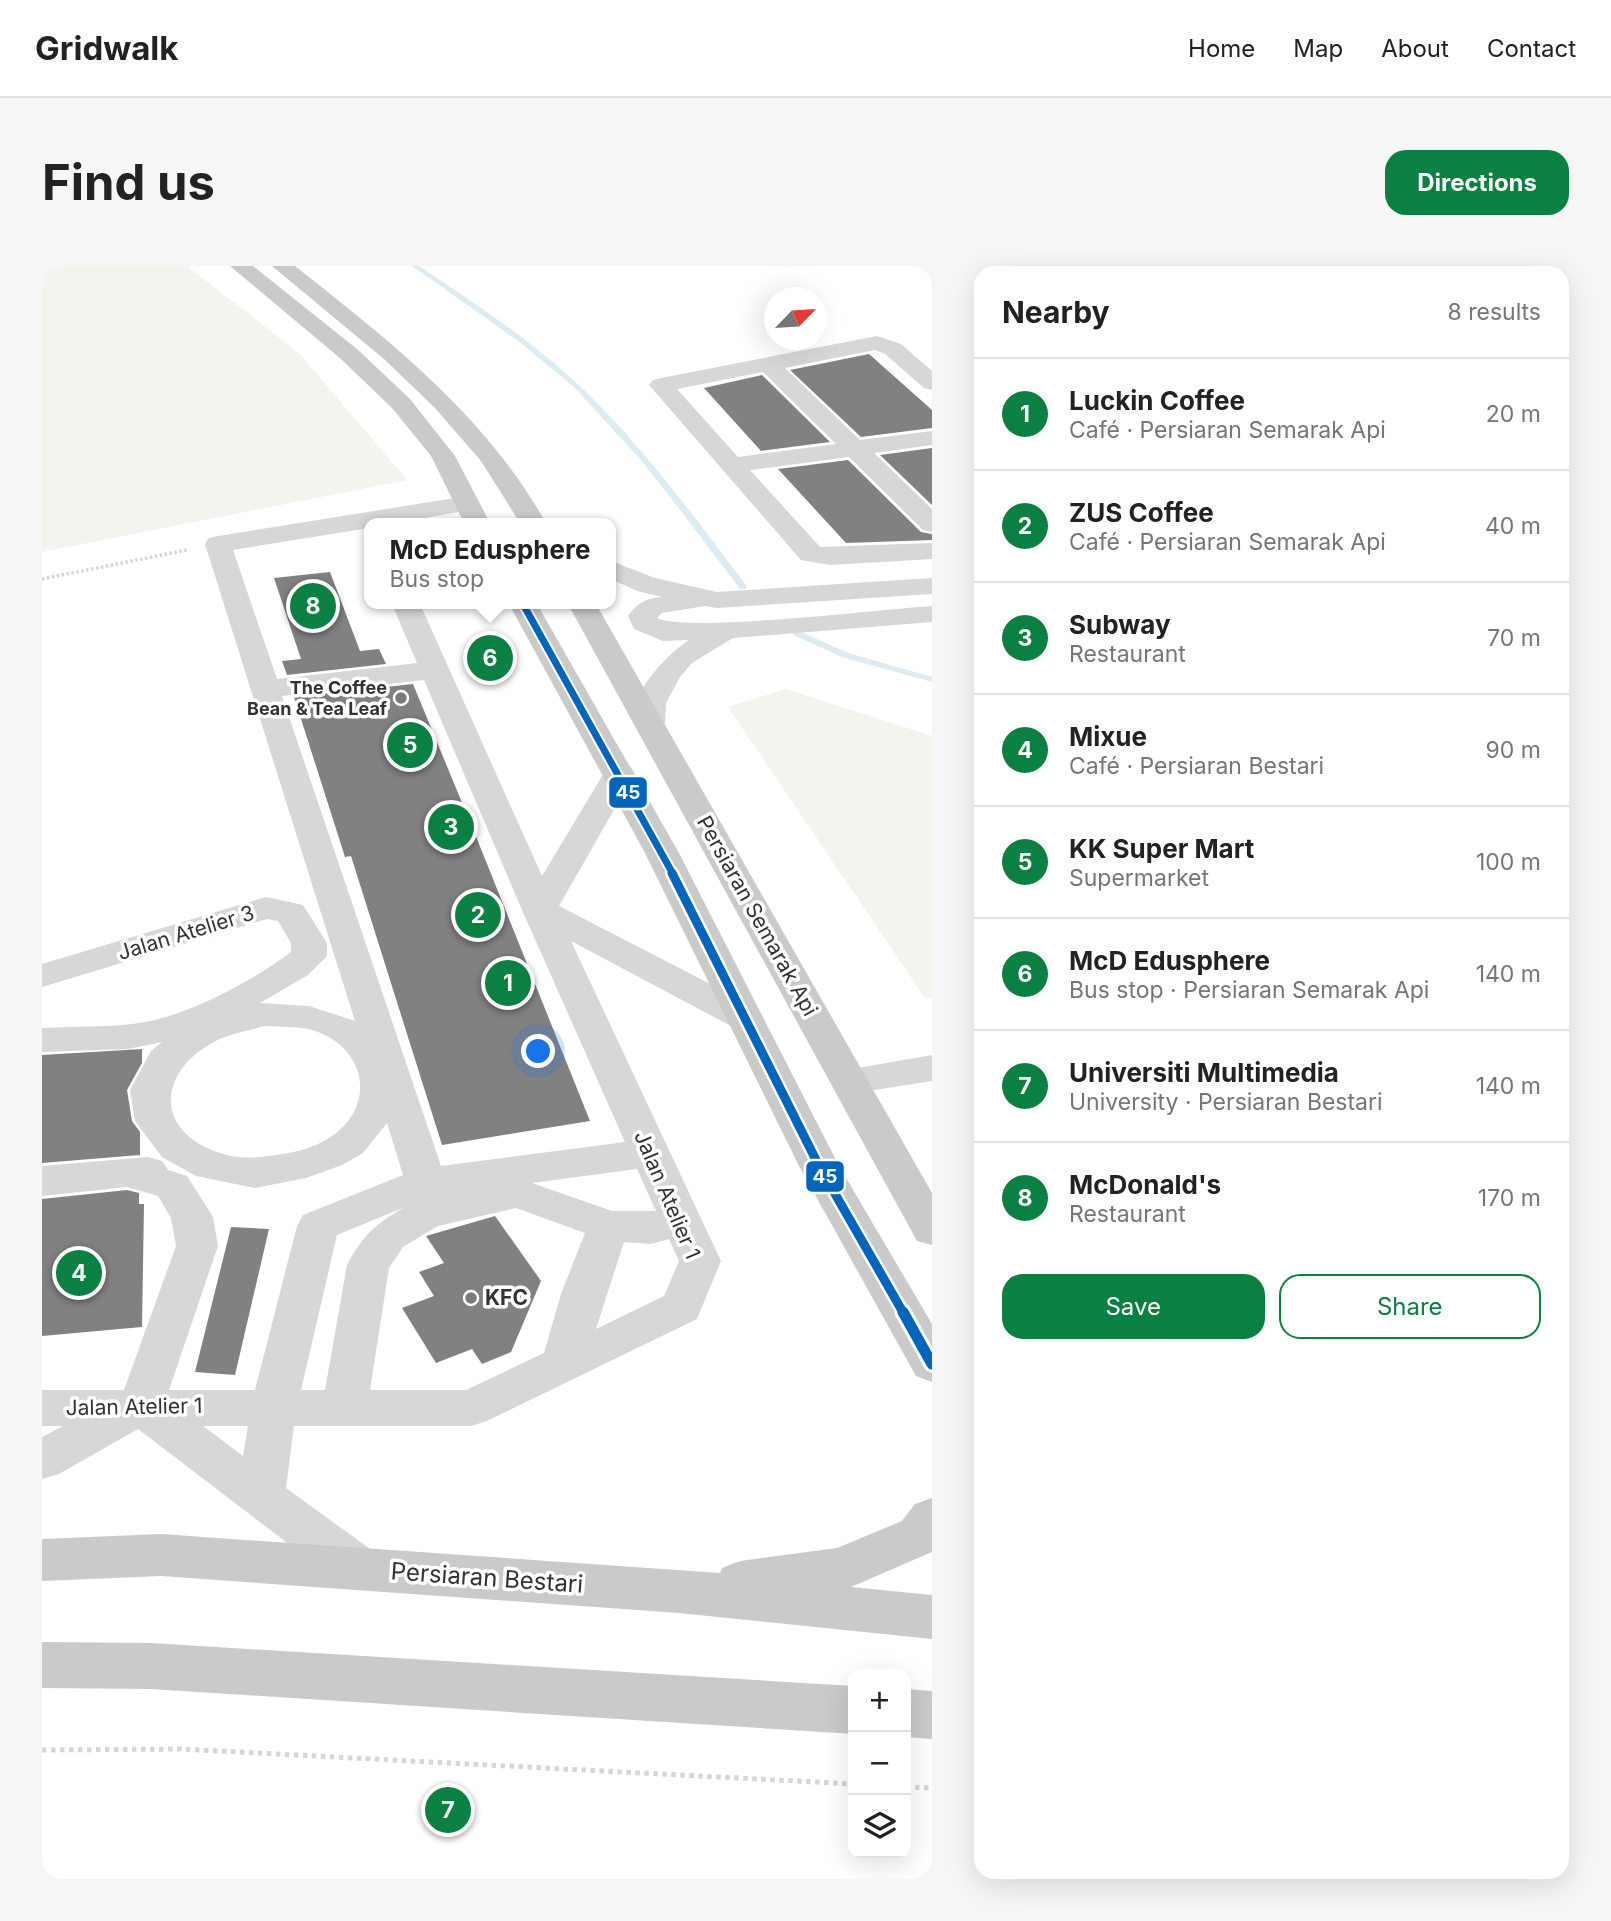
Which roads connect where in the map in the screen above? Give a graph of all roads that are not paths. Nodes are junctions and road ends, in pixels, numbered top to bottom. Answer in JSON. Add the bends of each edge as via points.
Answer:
{"nodes":[{"id":1,"x":240,"y":266,"type":"edge"},
{"id":2,"x":282,"y":266,"type":"edge"},
{"id":3,"x":768,"y":364,"type":"junction"},
{"id":4,"x":932,"y":383,"type":"edge"},
{"id":5,"x":932,"y":438,"type":"edge"},
{"id":6,"x":856,"y":448,"type":"junction"},
{"id":7,"x":732,"y":465,"type":"junction"},
{"id":8,"x":472,"y":514,"type":"edge"},
{"id":9,"x":449,"y":518,"type":"edge"},
{"id":10,"x":530,"y":518,"type":"edge"},
{"id":11,"x":932,"y":524,"type":"edge"},
{"id":12,"x":364,"y":533,"type":"edge"},
{"id":13,"x":362,"y":545,"type":"dead end"},
{"id":14,"x":932,"y":551,"type":"edge"},
{"id":15,"x":222,"y":557,"type":"junction"},
{"id":16,"x":616,"y":571,"type":"edge"},
{"id":17,"x":932,"y":586,"type":"edge"},
{"id":18,"x":709,"y":599,"type":"junction"},
{"id":19,"x":407,"y":609,"type":"edge"},
{"id":20,"x":526,"y":609,"type":"edge"},
{"id":21,"x":585,"y":609,"type":"edge"},
{"id":22,"x":932,"y":614,"type":"edge"},
{"id":23,"x":726,"y":630,"type":"junction"},
{"id":24,"x":435,"y":670,"type":"junction"},
{"id":25,"x":265,"y":688,"type":"junction"},
{"id":26,"x":650,"y":723,"type":"junction"},
{"id":27,"x":619,"y":774,"type":"junction"},
{"id":28,"x":538,"y":910,"type":"junction"},
{"id":29,"x":42,"y":976,"type":"edge"},
{"id":30,"x":742,"y":1016,"type":"junction"},
{"id":31,"x":42,"y":1040,"type":"edge"},
{"id":32,"x":932,"y":1068,"type":"edge"},
{"id":33,"x":849,"y":1081,"type":"junction"},
{"id":34,"x":650,"y":1153,"type":"junction"},
{"id":35,"x":216,"y":1168,"type":"junction"},
{"id":36,"x":123,"y":1172,"type":"junction"},
{"id":37,"x":42,"y":1181,"type":"edge"},
{"id":38,"x":426,"y":1182,"type":"junction"},
{"id":39,"x":680,"y":1219,"type":"junction"},
{"id":40,"x":609,"y":1226,"type":"junction"},
{"id":41,"x":932,"y":1230,"type":"edge"},
{"id":42,"x":564,"y":1363,"type":"junction"},
{"id":43,"x":932,"y":1364,"type":"edge"},
{"id":44,"x":141,"y":1406,"type":"junction"},
{"id":45,"x":274,"y":1406,"type":"junction"},
{"id":46,"x":345,"y":1406,"type":"junction"},
{"id":47,"x":42,"y":1408,"type":"edge"},
{"id":48,"x":42,"y":1460,"type":"edge"},
{"id":49,"x":261,"y":1496,"type":"junction"},
{"id":50,"x":932,"y":1518,"type":"edge"},
{"id":51,"x":42,"y":1560,"type":"edge"},
{"id":52,"x":359,"y":1569,"type":"junction"},
{"id":53,"x":679,"y":1591,"type":"junction"},
{"id":54,"x":932,"y":1617,"type":"edge"},
{"id":55,"x":42,"y":1665,"type":"edge"},
{"id":56,"x":848,"y":1710,"type":"edge"},
{"id":57,"x":911,"y":1713,"type":"edge"},
{"id":58,"x":932,"y":1714,"type":"edge"}],
"edges":[{"from":1,"to":8,"type":"main road","via":[[342,350],[405,410],[443,456]]},
{"from":2,"to":10,"type":"main road","via":[[398,359],[446,405],[490,456]]},
{"from":3,"to":4,"type":"street","via":[[877,343],[893,349]]},
{"from":3,"to":6,"type":"street"},
{"from":3,"to":7,"type":"street","via":[[661,385]]},
{"from":5,"to":6,"type":"street"},
{"from":6,"to":7,"type":"street"},
{"from":6,"to":11,"type":"street"},
{"from":7,"to":14,"type":"street","via":[[811,554]]},
{"from":8,"to":9,"type":"street"},
{"from":12,"to":15,"type":"street"},
{"from":13,"to":15,"type":"street"},
{"from":15,"to":25,"type":"street"},
{"from":16,"to":18,"type":"street"},
{"from":17,"to":18,"type":"street"},
{"from":18,"to":23,"type":"street","via":[[654,606],[642,616],[643,623],[663,632]]},
{"from":19,"to":24,"type":"street","name":"Jalan Atelier 1"},
{"from":20,"to":27,"type":"main road"},
{"from":21,"to":26,"type":"main road","name":"Persiaran Semarak Api"},
{"from":22,"to":23,"type":"street"},
{"from":23,"to":26,"type":"street","via":[[682,657],[667,674],[652,703]]},
{"from":24,"to":25,"type":"street"},
{"from":24,"to":28,"type":"street","name":"Jalan Atelier 1"},
{"from":25,"to":38,"type":"street"},
{"from":26,"to":33,"type":"main road","name":"Persiaran Semarak Api"},
{"from":27,"to":28,"type":"street"},
{"from":27,"to":30,"type":"main road"},
{"from":28,"to":30,"type":"street"},
{"from":28,"to":34,"type":"street","name":"Jalan Atelier 1"},
{"from":29,"to":31,"type":"street","name":"Jalan Atelier 3","via":[[266,908],[291,913],[309,943],[309,957],[295,968],[227,1004],[154,1032]]},
{"from":30,"to":43,"type":"main road","via":[[819,1166]]},
{"from":32,"to":33,"type":"street"},
{"from":33,"to":41,"type":"main road","name":"Persiaran Semarak Api"},
{"from":34,"to":38,"type":"street"},
{"from":34,"to":39,"type":"street","name":"Jalan Atelier 1"},
{"from":35,"to":35,"type":"street","via":[[184,1154],[161,1135],[149,1109],[150,1082],[166,1056],[192,1035],[226,1021],[263,1014],[301,1016],[335,1026],[360,1042],[377,1063],[382,1088],[376,1113],[358,1137],[328,1156],[293,1168],[254,1173]]},
{"from":35,"to":36,"type":"street"},
{"from":36,"to":37,"type":"street"},
{"from":36,"to":44,"type":"street","via":[[172,1186],[192,1217],[197,1246]]},
{"from":38,"to":45,"type":"street","via":[[318,1226]]},
{"from":39,"to":40,"type":"street","via":[[651,1229]]},
{"from":39,"to":42,"type":"street","name":"Jalan Atelier 1","via":[[700,1261],[682,1307]]},
{"from":40,"to":42,"type":"street"},
{"from":40,"to":46,"type":"street","via":[[518,1193],[426,1214],[388,1236],[368,1265]]},
{"from":42,"to":46,"type":"street","name":"Jalan Atelier 1","via":[[471,1408]]},
{"from":44,"to":45,"type":"street","name":"Jalan Atelier 1"},
{"from":44,"to":47,"type":"street","name":"Jalan Atelier 1"},
{"from":44,"to":48,"type":"street"},
{"from":44,"to":49,"type":"street"},
{"from":45,"to":46,"type":"street","name":"Jalan Atelier 1"},
{"from":45,"to":49,"type":"street"},
{"from":49,"to":52,"type":"street"},
{"from":50,"to":53,"type":"main road","via":[[919,1536],[841,1569]]},
{"from":51,"to":52,"type":"main road","name":"Persiaran Bestari","via":[[161,1555]]},
{"from":52,"to":53,"type":"main road","name":"Persiaran Bestari"},
{"from":53,"to":54,"type":"main road","name":"Persiaran Bestari"},
{"from":55,"to":56,"type":"main road","via":[[150,1666]]},
{"from":57,"to":58,"type":"main road"}]}
